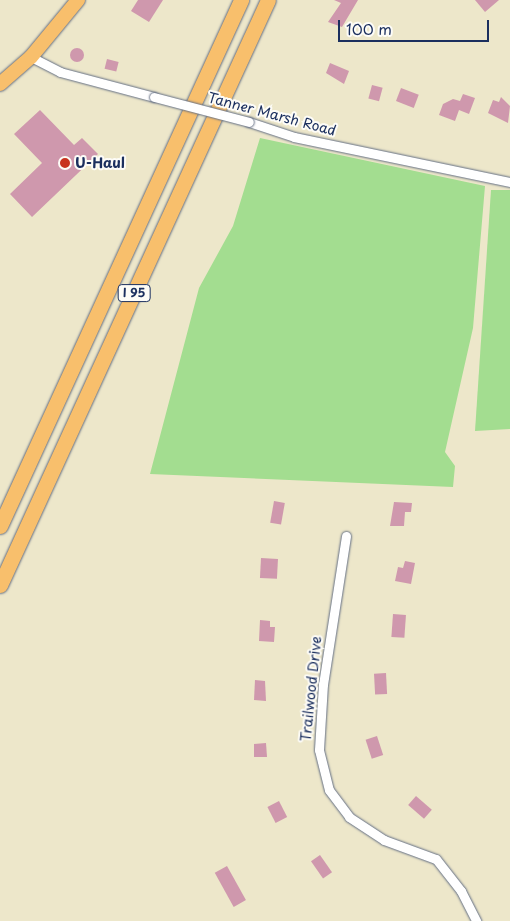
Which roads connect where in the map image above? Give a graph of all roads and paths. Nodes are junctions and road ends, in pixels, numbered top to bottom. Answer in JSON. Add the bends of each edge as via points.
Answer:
{"nodes":[{"id":1,"x":78,"y":0,"type":"edge"},
{"id":2,"x":237,"y":0,"type":"edge"},
{"id":3,"x":241,"y":0,"type":"edge"},
{"id":4,"x":268,"y":0,"type":"edge"},
{"id":5,"x":31,"y":57,"type":"junction"},
{"id":6,"x":208,"y":73,"type":"junction"},
{"id":7,"x":0,"y":84,"type":"edge"},
{"id":8,"x":510,"y":182,"type":"edge"},
{"id":9,"x":0,"y":526,"type":"edge"},
{"id":10,"x":346,"y":536,"type":"dead end"},
{"id":11,"x":0,"y":585,"type":"edge"},
{"id":12,"x":476,"y":921,"type":"edge"}],
"edges":[{"from":1,"to":5,"type":"main road"},
{"from":2,"to":6,"type":"highway"},
{"from":3,"to":6,"type":"highway","number":"I 95"},
{"from":4,"to":11,"type":"highway","number":"I 95"},
{"from":5,"to":7,"type":"main road"},
{"from":5,"to":8,"type":"street","name":"Tanner Marsh Road","bridge":true,"via":[[60,72],[294,137]]},
{"from":6,"to":9,"type":"highway","number":"I 95"},
{"from":10,"to":12,"type":"street","name":"Trailwood Drive","via":[[323,684],[319,750],[329,790],[349,817],[384,840],[436,859],[461,890]]}]}
